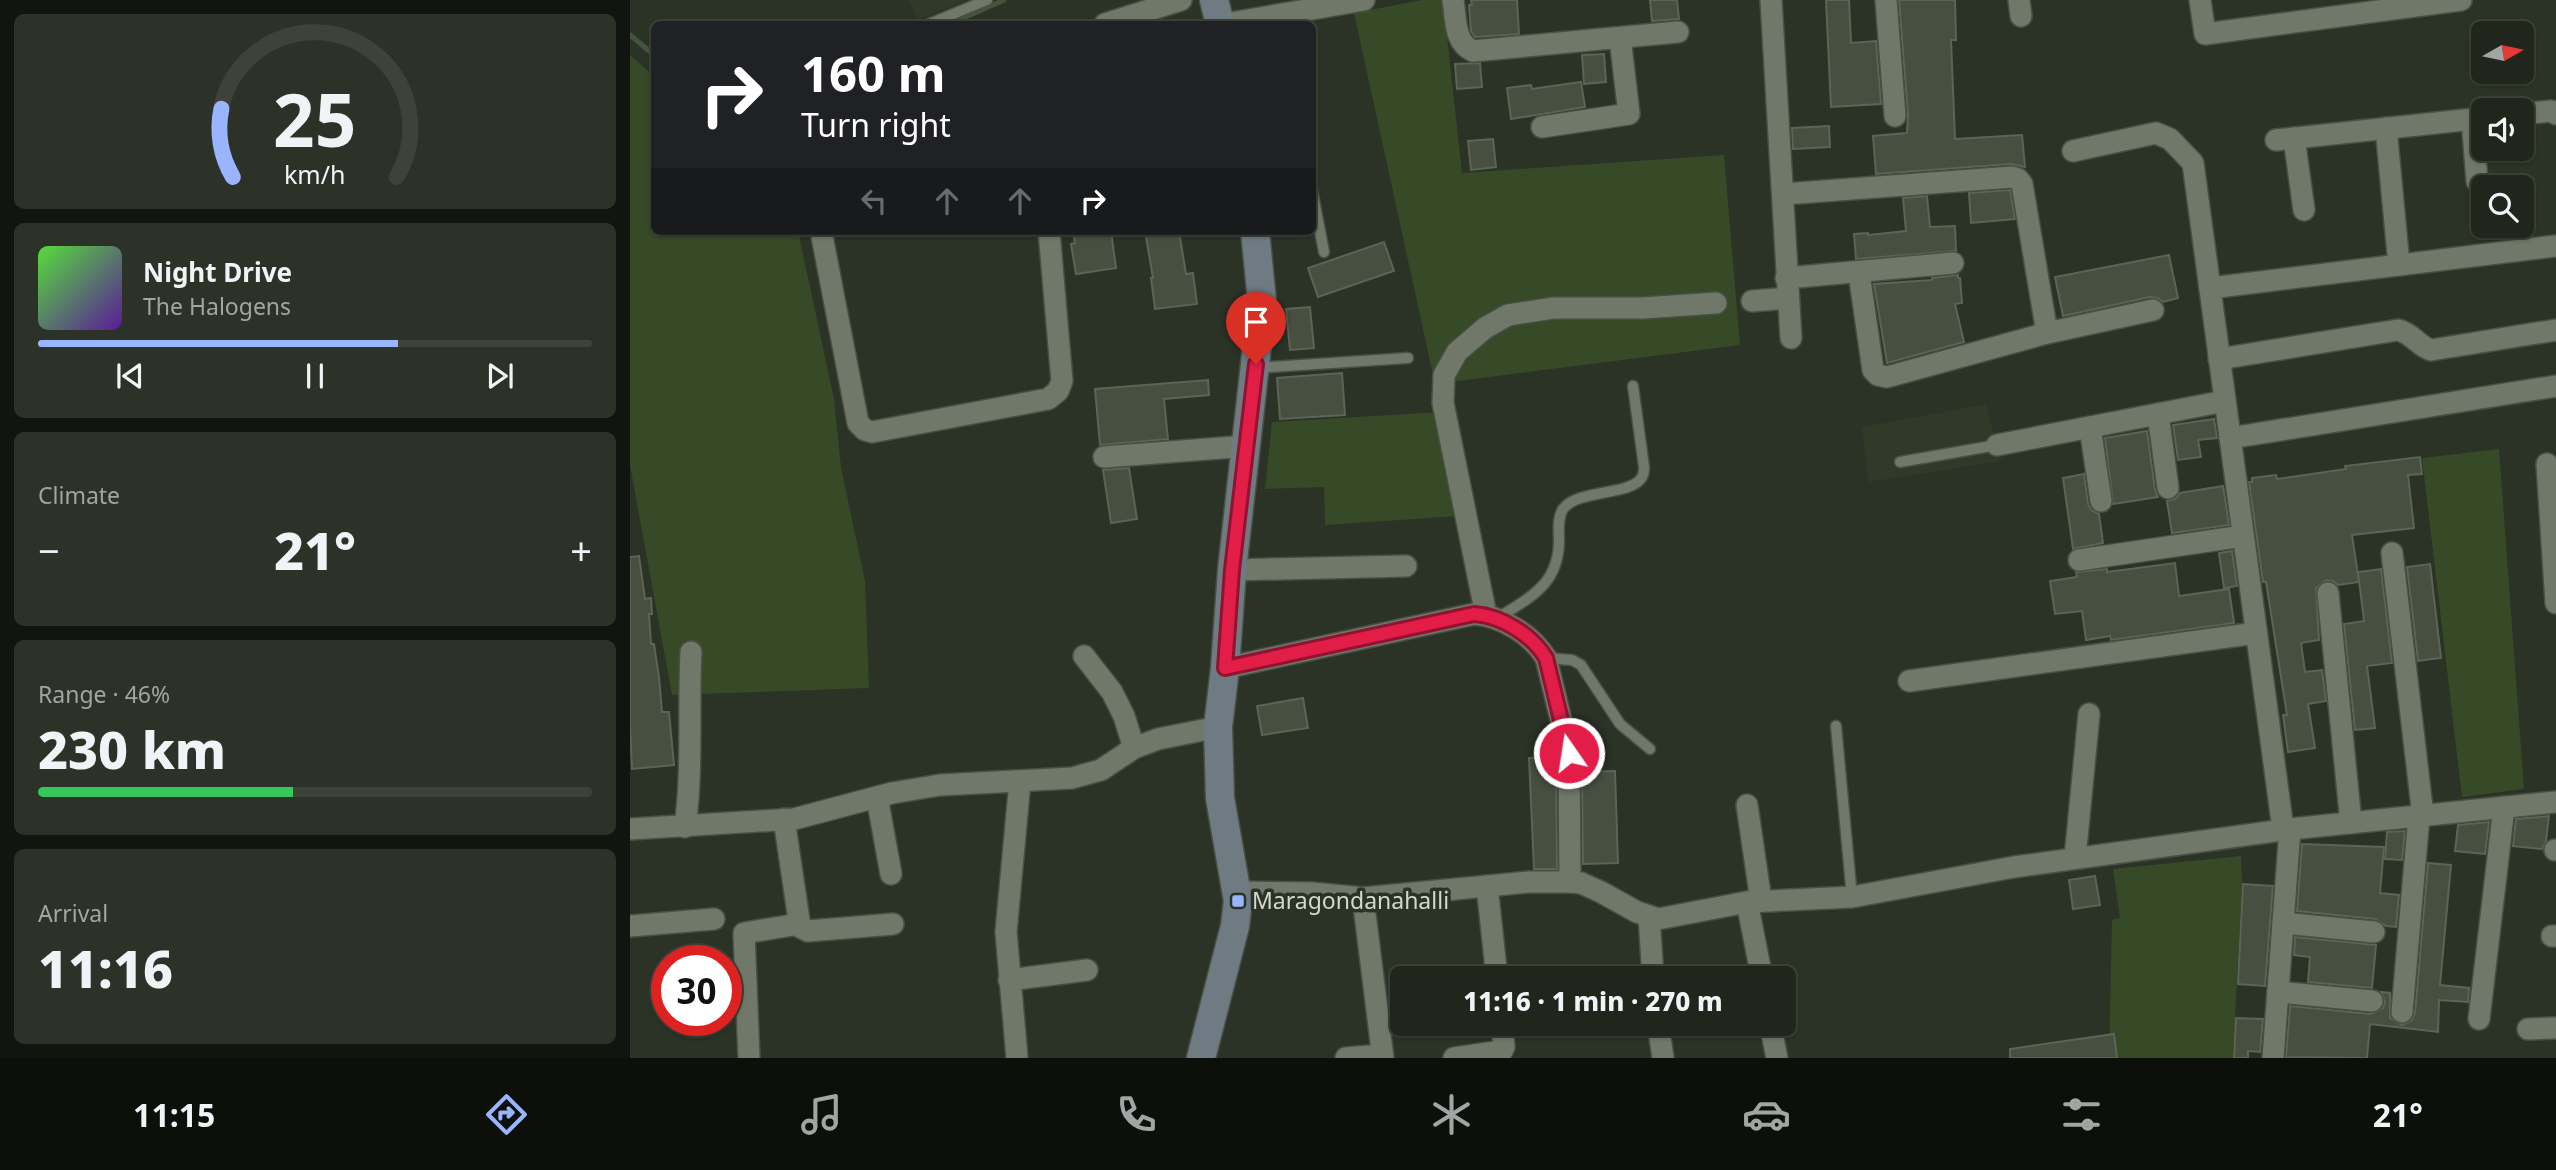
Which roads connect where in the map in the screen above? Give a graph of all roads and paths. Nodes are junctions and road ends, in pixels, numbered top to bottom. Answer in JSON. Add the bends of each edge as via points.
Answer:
{"nodes":[{"id":1,"x":987,"y":0,"type":"edge"},
{"id":2,"x":1181,"y":0,"type":"edge"},
{"id":3,"x":1214,"y":0,"type":"edge"},
{"id":4,"x":1364,"y":0,"type":"edge"},
{"id":5,"x":1453,"y":0,"type":"edge"},
{"id":6,"x":1771,"y":0,"type":"edge"},
{"id":7,"x":1886,"y":0,"type":"edge"},
{"id":8,"x":2200,"y":0,"type":"edge"},
{"id":9,"x":2461,"y":0,"type":"edge"},
{"id":10,"x":936,"y":21,"type":"edge"},
{"id":11,"x":1114,"y":21,"type":"edge"},
{"id":12,"x":1221,"y":21,"type":"edge"},
{"id":13,"x":1280,"y":21,"type":"edge"},
{"id":14,"x":1678,"y":32,"type":"dead end"},
{"id":15,"x":1619,"y":38,"type":"junction"},
{"id":16,"x":2554,"y":112,"type":"edge"},
{"id":17,"x":2534,"y":113,"type":"edge"},
{"id":18,"x":1895,"y":116,"type":"dead end"},
{"id":19,"x":2471,"y":120,"type":"edge"},
{"id":20,"x":1542,"y":127,"type":"dead end"},
{"id":21,"x":2386,"y":128,"type":"junction"},
{"id":22,"x":2073,"y":151,"type":"dead end"},
{"id":23,"x":1784,"y":194,"type":"junction"},
{"id":24,"x":2304,"y":210,"type":"dead end"},
{"id":25,"x":1316,"y":211,"type":"edge"},
{"id":26,"x":822,"y":235,"type":"edge"},
{"id":27,"x":1049,"y":235,"type":"edge"},
{"id":28,"x":1255,"y":235,"type":"edge"},
{"id":29,"x":2556,"y":246,"type":"edge"},
{"id":30,"x":1324,"y":252,"type":"dead end"},
{"id":31,"x":1953,"y":263,"type":"dead end"},
{"id":32,"x":2399,"y":265,"type":"junction"},
{"id":33,"x":1860,"y":273,"type":"junction"},
{"id":34,"x":1787,"y":288,"type":"junction"},
{"id":35,"x":2210,"y":288,"type":"junction"},
{"id":36,"x":1752,"y":301,"type":"dead end"},
{"id":37,"x":1716,"y":303,"type":"dead end"},
{"id":38,"x":2153,"y":310,"type":"dead end"},
{"id":39,"x":2556,"y":330,"type":"edge"},
{"id":40,"x":2046,"y":333,"type":"junction"},
{"id":41,"x":1791,"y":338,"type":"dead end"},
{"id":42,"x":1408,"y":358,"type":"dead end"},
{"id":43,"x":2220,"y":359,"type":"junction"},
{"id":44,"x":1256,"y":368,"type":"junction"},
{"id":45,"x":1633,"y":386,"type":"dead end"},
{"id":46,"x":2556,"y":386,"type":"edge"},
{"id":47,"x":2225,"y":401,"type":"junction"},
{"id":48,"x":2158,"y":414,"type":"junction"},
{"id":49,"x":2090,"y":427,"type":"junction"},
{"id":50,"x":2230,"y":438,"type":"junction"},
{"id":51,"x":1247,"y":446,"type":"junction"},
{"id":52,"x":1997,"y":446,"type":"joint"},
{"id":53,"x":1104,"y":457,"type":"dead end"},
{"id":54,"x":1900,"y":463,"type":"dead end"},
{"id":55,"x":2547,"y":464,"type":"dead end"},
{"id":56,"x":2168,"y":488,"type":"dead end"},
{"id":57,"x":2101,"y":501,"type":"dead end"},
{"id":58,"x":2243,"y":536,"type":"junction"},
{"id":59,"x":2392,"y":553,"type":"dead end"},
{"id":60,"x":2079,"y":560,"type":"dead end"},
{"id":61,"x":1406,"y":566,"type":"dead end"},
{"id":62,"x":1232,"y":570,"type":"junction"},
{"id":63,"x":2328,"y":593,"type":"dead end"},
{"id":64,"x":2556,"y":603,"type":"edge"},
{"id":65,"x":1492,"y":617,"type":"junction"},
{"id":66,"x":2256,"y":632,"type":"junction"},
{"id":67,"x":691,"y":652,"type":"dead end"},
{"id":68,"x":1084,"y":656,"type":"dead end"},
{"id":69,"x":1546,"y":658,"type":"junction"},
{"id":70,"x":1225,"y":668,"type":"junction"},
{"id":71,"x":1909,"y":681,"type":"dead end"},
{"id":72,"x":2089,"y":714,"type":"dead end"},
{"id":73,"x":1836,"y":726,"type":"dead end"},
{"id":74,"x":1218,"y":727,"type":"junction"},
{"id":75,"x":1134,"y":748,"type":"junction"},
{"id":76,"x":1650,"y":749,"type":"dead end"},
{"id":77,"x":1020,"y":781,"type":"junction"},
{"id":78,"x":877,"y":797,"type":"junction"},
{"id":79,"x":2556,"y":802,"type":"edge"},
{"id":80,"x":1747,"y":805,"type":"dead end"},
{"id":81,"x":2504,"y":807,"type":"junction"},
{"id":82,"x":2421,"y":816,"type":"junction"},
{"id":83,"x":784,"y":820,"type":"junction"},
{"id":84,"x":2351,"y":823,"type":"junction"},
{"id":85,"x":685,"y":827,"type":"junction"},
{"id":86,"x":630,"y":829,"type":"edge"},
{"id":87,"x":2286,"y":829,"type":"junction"},
{"id":88,"x":2076,"y":859,"type":"junction"},
{"id":89,"x":891,"y":874,"type":"dead end"},
{"id":90,"x":1570,"y":882,"type":"junction"},
{"id":91,"x":1487,"y":886,"type":"junction"},
{"id":92,"x":1236,"y":892,"type":"junction"},
{"id":93,"x":1852,"y":897,"type":"junction"},
{"id":94,"x":1363,"y":898,"type":"junction"},
{"id":95,"x":1754,"y":902,"type":"junction"},
{"id":96,"x":1650,"y":916,"type":"junction"},
{"id":97,"x":714,"y":919,"type":"dead end"},
{"id":98,"x":799,"y":923,"type":"junction"},
{"id":99,"x":2283,"y":923,"type":"junction"},
{"id":100,"x":893,"y":924,"type":"dead end"},
{"id":101,"x":630,"y":926,"type":"edge"},
{"id":102,"x":2374,"y":932,"type":"dead end"},
{"id":103,"x":1496,"y":966,"type":"edge"},
{"id":104,"x":1652,"y":966,"type":"edge"},
{"id":105,"x":1761,"y":966,"type":"edge"},
{"id":106,"x":1087,"y":970,"type":"dead end"},
{"id":107,"x":1009,"y":980,"type":"junction"},
{"id":108,"x":2278,"y":992,"type":"junction"},
{"id":109,"x":2372,"y":1001,"type":"dead end"},
{"id":110,"x":2403,"y":1012,"type":"dead end"},
{"id":111,"x":2479,"y":1018,"type":"dead end"},
{"id":112,"x":2556,"y":1028,"type":"edge"},
{"id":113,"x":2528,"y":1029,"type":"dead end"},
{"id":114,"x":1503,"y":1036,"type":"edge"},
{"id":115,"x":1659,"y":1036,"type":"edge"},
{"id":116,"x":1772,"y":1036,"type":"edge"},
{"id":117,"x":1383,"y":1056,"type":"edge"},
{"id":118,"x":749,"y":1058,"type":"edge"},
{"id":119,"x":1017,"y":1058,"type":"edge"},
{"id":120,"x":1201,"y":1058,"type":"edge"},
{"id":121,"x":1346,"y":1058,"type":"edge"},
{"id":122,"x":1454,"y":1058,"type":"edge"},
{"id":123,"x":1663,"y":1058,"type":"edge"},
{"id":124,"x":1777,"y":1058,"type":"edge"},
{"id":125,"x":2273,"y":1058,"type":"edge"}],
"edges":[{"from":1,"to":10,"type":"lane"},
{"from":2,"to":11,"type":"street"},
{"from":3,"to":12,"type":"main road"},
{"from":4,"to":13,"type":"street"},
{"from":5,"to":15,"type":"street","via":[[1460,41],[1474,51]]},
{"from":6,"to":23,"type":"street"},
{"from":7,"to":18,"type":"street"},
{"from":8,"to":9,"type":"street","via":[[2205,34]]},
{"from":14,"to":15,"type":"street"},
{"from":15,"to":20,"type":"street","via":[[1629,114]]},
{"from":16,"to":17,"type":"street"},
{"from":19,"to":21,"type":"street"},
{"from":21,"to":24,"type":"street","via":[[2285,139]]},
{"from":21,"to":32,"type":"street"},
{"from":22,"to":35,"type":"street","via":[[2156,133],[2170,139],[2193,163]]},
{"from":23,"to":34,"type":"street"},
{"from":23,"to":40,"type":"street","via":[[2018,179]]},
{"from":25,"to":30,"type":"lane"},
{"from":26,"to":27,"type":"street","via":[[858,423],[872,432],[1048,399],[1058,391],[1062,381]]},
{"from":28,"to":44,"type":"main road","via":[[1262,301]]},
{"from":29,"to":32,"type":"street"},
{"from":31,"to":33,"type":"street"},
{"from":32,"to":35,"type":"street"},
{"from":33,"to":34,"type":"street"},
{"from":33,"to":40,"type":"street","via":[[1873,370],[1878,375],[1887,377]]},
{"from":34,"to":36,"type":"street"},
{"from":34,"to":41,"type":"street"},
{"from":35,"to":43,"type":"street"},
{"from":37,"to":65,"type":"street","via":[[1553,308],[1508,315],[1457,352],[1444,375],[1443,403]]},
{"from":38,"to":40,"type":"street"},
{"from":39,"to":43,"type":"street","via":[[2431,350],[2398,330]]},
{"from":42,"to":44,"type":"lane"},
{"from":43,"to":47,"type":"street"},
{"from":44,"to":51,"type":"main road"},
{"from":45,"to":65,"type":"lane","via":[[1642,478],[1634,485],[1571,502],[1563,509],[1556,567],[1550,579],[1532,595]]},
{"from":46,"to":50,"type":"street"},
{"from":47,"to":48,"type":"street"},
{"from":47,"to":50,"type":"street"},
{"from":48,"to":49,"type":"street"},
{"from":48,"to":56,"type":"street"},
{"from":49,"to":52,"type":"street"},
{"from":49,"to":57,"type":"street"},
{"from":50,"to":58,"type":"street"},
{"from":51,"to":53,"type":"street"},
{"from":51,"to":62,"type":"main road"},
{"from":52,"to":54,"type":"lane"},
{"from":55,"to":64,"type":"street"},
{"from":58,"to":60,"type":"street"},
{"from":58,"to":66,"type":"street"},
{"from":59,"to":82,"type":"street"},
{"from":61,"to":62,"type":"street"},
{"from":62,"to":70,"type":"main road"},
{"from":63,"to":84,"type":"street"},
{"from":65,"to":69,"type":"street","via":[[1538,645]]},
{"from":65,"to":70,"type":"street","via":[[1474,614]]},
{"from":66,"to":71,"type":"street"},
{"from":66,"to":87,"type":"street"},
{"from":67,"to":85,"type":"street","via":[[690,789]]},
{"from":68,"to":75,"type":"street","via":[[1112,691]]},
{"from":69,"to":76,"type":"lane","via":[[1581,665],[1620,724]]},
{"from":69,"to":90,"type":"street","via":[[1569,753]]},
{"from":70,"to":74,"type":"main road"},
{"from":72,"to":88,"type":"street"},
{"from":73,"to":93,"type":"lane"},
{"from":74,"to":75,"type":"street"},
{"from":74,"to":92,"type":"main road","via":[[1220,798]]},
{"from":75,"to":77,"type":"street","via":[[1101,770],[1072,778]]},
{"from":77,"to":78,"type":"street","via":[[940,785]]},
{"from":77,"to":107,"type":"street","via":[[1007,921]]},
{"from":78,"to":83,"type":"street"},
{"from":78,"to":89,"type":"street"},
{"from":79,"to":81,"type":"street"},
{"from":80,"to":95,"type":"street"},
{"from":81,"to":82,"type":"street"},
{"from":81,"to":111,"type":"street"},
{"from":82,"to":84,"type":"street"},
{"from":82,"to":110,"type":"street"},
{"from":83,"to":85,"type":"street"},
{"from":83,"to":98,"type":"street"},
{"from":84,"to":87,"type":"street"},
{"from":85,"to":86,"type":"street"},
{"from":87,"to":88,"type":"street"},
{"from":87,"to":99,"type":"street"},
{"from":88,"to":93,"type":"street"},
{"from":90,"to":91,"type":"street"},
{"from":90,"to":96,"type":"street"},
{"from":91,"to":94,"type":"street"},
{"from":91,"to":103,"type":"street"},
{"from":92,"to":94,"type":"street"},
{"from":92,"to":120,"type":"main road","via":[[1235,926]]},
{"from":93,"to":95,"type":"street"},
{"from":94,"to":117,"type":"street"},
{"from":95,"to":96,"type":"street","via":[[1658,919]]},
{"from":95,"to":105,"type":"street"},
{"from":96,"to":104,"type":"street"},
{"from":97,"to":101,"type":"street"},
{"from":98,"to":100,"type":"street","via":[[808,931]]},
{"from":98,"to":118,"type":"street","via":[[744,933]]},
{"from":99,"to":102,"type":"street"},
{"from":99,"to":108,"type":"street"},
{"from":106,"to":107,"type":"street"},
{"from":107,"to":119,"type":"street"},
{"from":108,"to":109,"type":"street"},
{"from":108,"to":125,"type":"street"},
{"from":112,"to":113,"type":"street"},
{"from":114,"to":122,"type":"street","via":[[1503,1051]]},
{"from":115,"to":123,"type":"street"},
{"from":116,"to":124,"type":"street"},
{"from":117,"to":121,"type":"street"}]}
